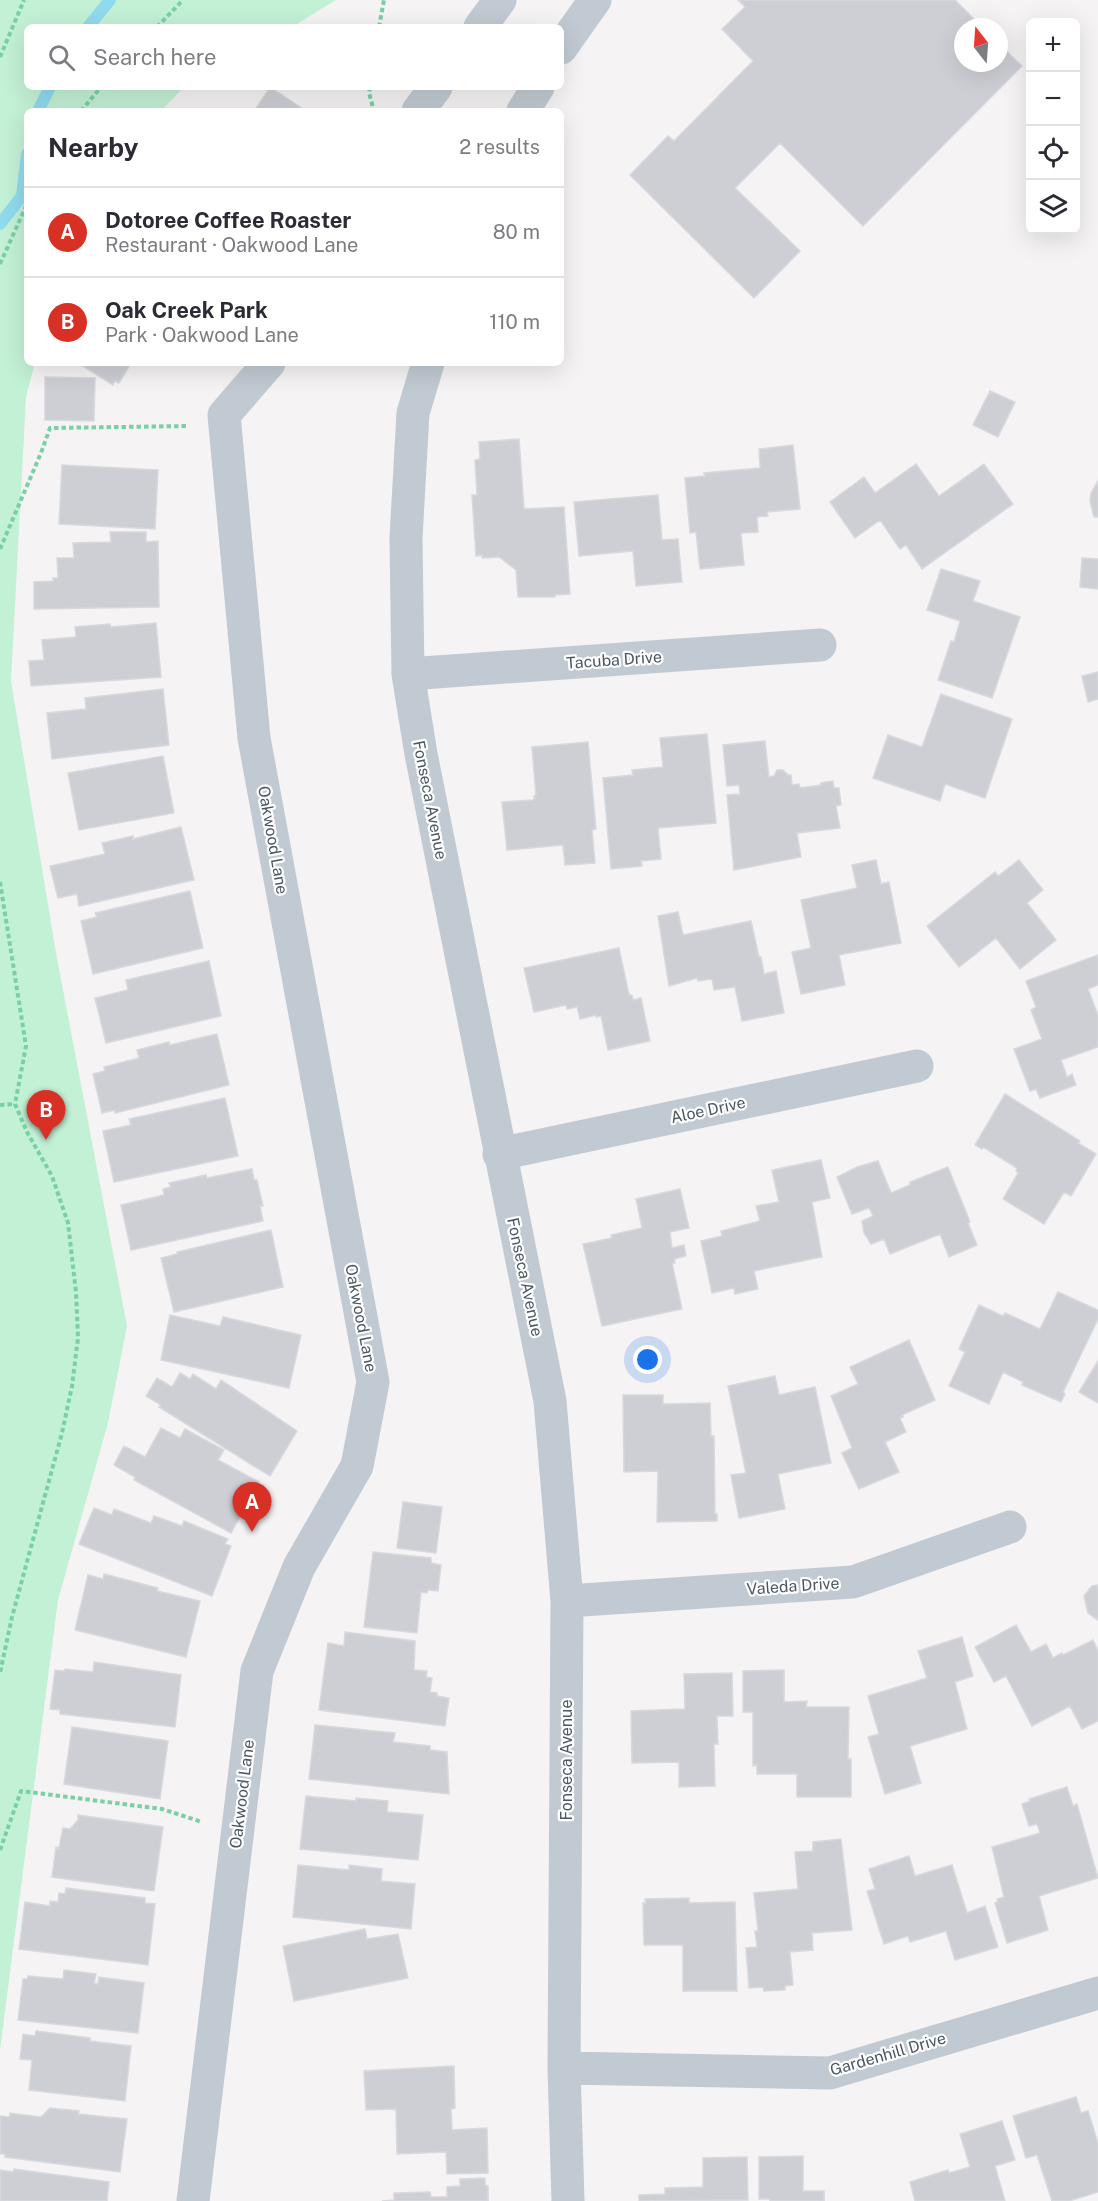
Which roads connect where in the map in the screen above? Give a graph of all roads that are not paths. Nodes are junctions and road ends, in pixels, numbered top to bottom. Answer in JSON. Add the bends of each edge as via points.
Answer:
{"nodes":[{"id":1,"x":500,"y":0,"type":"edge"},
{"id":2,"x":595,"y":0,"type":"edge"},
{"id":3,"x":482,"y":24,"type":"edge"},
{"id":4,"x":564,"y":44,"type":"edge"},
{"id":5,"x":434,"y":90,"type":"edge"},
{"id":6,"x":536,"y":90,"type":"edge"},
{"id":7,"x":420,"y":108,"type":"edge"},
{"id":8,"x":525,"y":108,"type":"edge"},
{"id":9,"x":267,"y":366,"type":"edge"},
{"id":10,"x":427,"y":366,"type":"edge"},
{"id":11,"x":820,"y":645,"type":"dead end"},
{"id":12,"x":408,"y":674,"type":"junction"},
{"id":13,"x":917,"y":1066,"type":"dead end"},
{"id":14,"x":500,"y":1154,"type":"junction"},
{"id":15,"x":1010,"y":1527,"type":"dead end"},
{"id":16,"x":567,"y":1601,"type":"junction"},
{"id":17,"x":1098,"y":1994,"type":"edge"},
{"id":18,"x":564,"y":2068,"type":"junction"},
{"id":19,"x":193,"y":2201,"type":"edge"},
{"id":20,"x":568,"y":2201,"type":"edge"}],
"edges":[{"from":1,"to":3,"type":"street"},
{"from":2,"to":4,"type":"street"},
{"from":5,"to":7,"type":"street"},
{"from":6,"to":8,"type":"street"},
{"from":9,"to":19,"type":"street","name":"Oakwood Lane","via":[[225,420],[254,738],[374,1382],[357,1466],[299,1567],[257,1671]]},
{"from":10,"to":12,"type":"street","name":"Fonseca Avenue","via":[[413,413],[406,538]]},
{"from":11,"to":12,"type":"street","name":"Tacuba Drive"},
{"from":12,"to":14,"type":"street","name":"Fonseca Avenue"},
{"from":13,"to":14,"type":"street","name":"Aloe Drive"},
{"from":14,"to":16,"type":"street","name":"Fonseca Avenue","via":[[550,1401]]},
{"from":15,"to":16,"type":"street","name":"Valeda Drive","via":[[853,1581]]},
{"from":16,"to":18,"type":"street","name":"Fonseca Avenue"},
{"from":17,"to":18,"type":"street","name":"Gardenhill Drive","via":[[830,2073]]},
{"from":18,"to":20,"type":"street","name":"Fonseca Avenue"}]}
